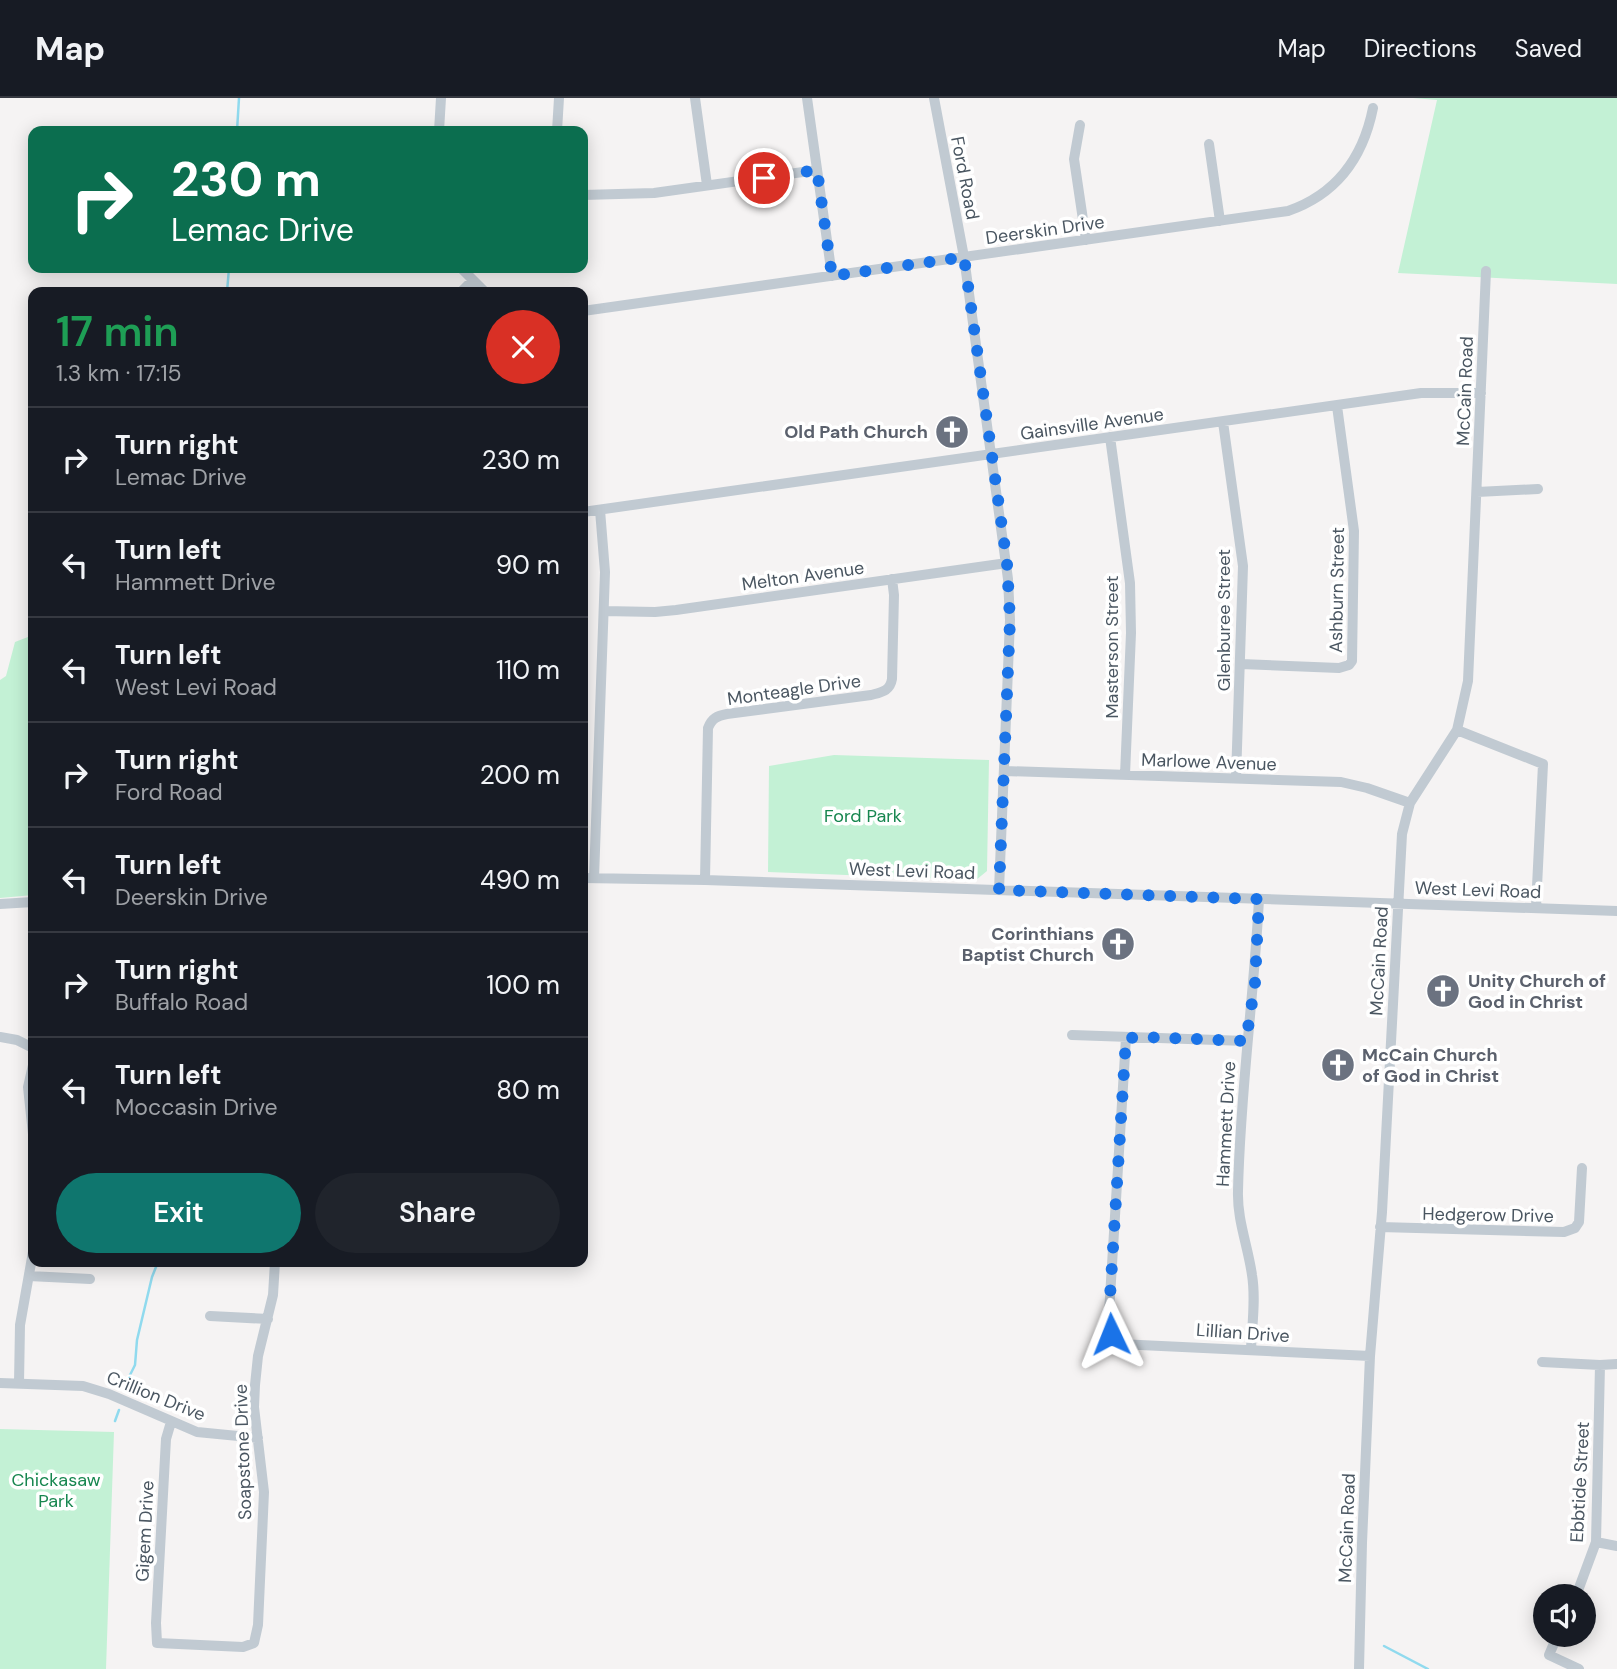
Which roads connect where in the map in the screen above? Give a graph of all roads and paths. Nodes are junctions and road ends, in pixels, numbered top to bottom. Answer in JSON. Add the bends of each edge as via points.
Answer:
{"nodes":[{"id":1,"x":440,"y":98,"type":"edge"},
{"id":2,"x":559,"y":98,"type":"edge"},
{"id":3,"x":695,"y":98,"type":"edge"},
{"id":4,"x":807,"y":98,"type":"edge"},
{"id":5,"x":934,"y":98,"type":"edge"},
{"id":6,"x":1373,"y":108,"type":"dead end"},
{"id":7,"x":1080,"y":125,"type":"dead end"},
{"id":8,"x":439,"y":126,"type":"edge"},
{"id":9,"x":557,"y":126,"type":"edge"},
{"id":10,"x":1209,"y":144,"type":"dead end"},
{"id":11,"x":817,"y":170,"type":"junction"},
{"id":12,"x":707,"y":185,"type":"junction"},
{"id":13,"x":588,"y":195,"type":"edge"},
{"id":14,"x":1220,"y":221,"type":"junction"},
{"id":15,"x":1086,"y":240,"type":"junction"},
{"id":16,"x":964,"y":257,"type":"junction"},
{"id":17,"x":1486,"y":271,"type":"dead end"},
{"id":18,"x":465,"y":273,"type":"edge"},
{"id":19,"x":832,"y":276,"type":"junction"},
{"id":20,"x":472,"y":281,"type":"junction"},
{"id":21,"x":466,"y":287,"type":"edge"},
{"id":22,"x":479,"y":287,"type":"edge"},
{"id":23,"x":588,"y":310,"type":"edge"},
{"id":24,"x":1480,"y":393,"type":"junction"},
{"id":25,"x":1337,"y":406,"type":"junction"},
{"id":26,"x":1223,"y":422,"type":"junction"},
{"id":27,"x":1110,"y":437,"type":"junction"},
{"id":28,"x":991,"y":454,"type":"junction"},
{"id":29,"x":1538,"y":489,"type":"dead end"},
{"id":30,"x":1477,"y":492,"type":"junction"},
{"id":31,"x":600,"y":510,"type":"junction"},
{"id":32,"x":588,"y":511,"type":"edge"},
{"id":33,"x":1007,"y":563,"type":"junction"},
{"id":34,"x":892,"y":579,"type":"junction"},
{"id":35,"x":604,"y":611,"type":"junction"},
{"id":36,"x":1241,"y":664,"type":"junction"},
{"id":37,"x":1457,"y":730,"type":"junction"},
{"id":38,"x":1005,"y":771,"type":"junction"},
{"id":39,"x":1125,"y":775,"type":"junction"},
{"id":40,"x":1236,"y":778,"type":"junction"},
{"id":41,"x":1410,"y":803,"type":"junction"},
{"id":42,"x":588,"y":878,"type":"edge"},
{"id":43,"x":594,"y":878,"type":"junction"},
{"id":44,"x":705,"y":880,"type":"junction"},
{"id":45,"x":999,"y":890,"type":"junction"},
{"id":46,"x":1259,"y":899,"type":"junction"},
{"id":47,"x":28,"y":902,"type":"edge"},
{"id":48,"x":1398,"y":903,"type":"junction"},
{"id":49,"x":0,"y":904,"type":"edge"},
{"id":50,"x":1536,"y":907,"type":"junction"},
{"id":51,"x":1617,"y":911,"type":"edge"},
{"id":52,"x":1072,"y":1035,"type":"dead end"},
{"id":53,"x":0,"y":1037,"type":"edge"},
{"id":54,"x":1126,"y":1038,"type":"junction"},
{"id":55,"x":1246,"y":1041,"type":"junction"},
{"id":56,"x":28,"y":1046,"type":"edge"},
{"id":57,"x":1582,"y":1168,"type":"dead end"},
{"id":58,"x":1380,"y":1227,"type":"junction"},
{"id":59,"x":30,"y":1267,"type":"edge"},
{"id":60,"x":275,"y":1267,"type":"edge"},
{"id":61,"x":29,"y":1276,"type":"junction"},
{"id":62,"x":90,"y":1279,"type":"dead end"},
{"id":63,"x":210,"y":1316,"type":"dead end"},
{"id":64,"x":268,"y":1319,"type":"junction"},
{"id":65,"x":1251,"y":1349,"type":"junction"},
{"id":66,"x":1370,"y":1356,"type":"junction"},
{"id":67,"x":1542,"y":1362,"type":"dead end"},
{"id":68,"x":1617,"y":1364,"type":"edge"},
{"id":69,"x":1600,"y":1366,"type":"junction"},
{"id":70,"x":0,"y":1383,"type":"edge"},
{"id":71,"x":19,"y":1384,"type":"junction"},
{"id":72,"x":171,"y":1422,"type":"junction"},
{"id":73,"x":258,"y":1438,"type":"junction"},
{"id":74,"x":1596,"y":1542,"type":"junction"},
{"id":75,"x":1617,"y":1546,"type":"edge"},
{"id":76,"x":1580,"y":1584,"type":"edge"},
{"id":77,"x":254,"y":1643,"type":"joint"},
{"id":78,"x":1552,"y":1647,"type":"edge"},
{"id":79,"x":1359,"y":1669,"type":"edge"},
{"id":80,"x":1579,"y":1669,"type":"edge"}],
"edges":[{"from":1,"to":8,"type":"street"},
{"from":2,"to":9,"type":"street"},
{"from":3,"to":12,"type":"street"},
{"from":4,"to":11,"type":"street"},
{"from":5,"to":16,"type":"street","name":"Ford Road"},
{"from":6,"to":14,"type":"street","name":"Deerskin Drive","via":[[1358,155],[1324,193],[1288,211]]},
{"from":7,"to":15,"type":"street","via":[[1074,159]]},
{"from":10,"to":14,"type":"street"},
{"from":11,"to":12,"type":"street"},
{"from":11,"to":19,"type":"street"},
{"from":12,"to":13,"type":"street","via":[[631,195]]},
{"from":14,"to":15,"type":"street","name":"Deerskin Drive"},
{"from":15,"to":16,"type":"street","name":"Deerskin Drive"},
{"from":16,"to":19,"type":"street","name":"Deerskin Drive"},
{"from":16,"to":28,"type":"street","name":"Ford Road"},
{"from":17,"to":24,"type":"street","name":"McCain Road"},
{"from":18,"to":20,"type":"street"},
{"from":19,"to":23,"type":"street","name":"Deerskin Drive"},
{"from":20,"to":21,"type":"street"},
{"from":20,"to":22,"type":"street"},
{"from":24,"to":25,"type":"street","name":"Gainsville Avenue","via":[[1430,392]]},
{"from":24,"to":30,"type":"street","name":"McCain Road"},
{"from":25,"to":26,"type":"street","name":"Gainsville Avenue"},
{"from":25,"to":36,"type":"street","name":"Ashburn Street","via":[[1354,531],[1352,661],[1339,668]]},
{"from":26,"to":27,"type":"street","name":"Gainsville Avenue"},
{"from":26,"to":36,"type":"street","name":"Glenburee Street","via":[[1243,566]]},
{"from":27,"to":28,"type":"street","name":"Gainsville Avenue"},
{"from":27,"to":39,"type":"street","name":"Masterson Street","via":[[1130,583]]},
{"from":28,"to":31,"type":"street","name":"Gainsville Avenue"},
{"from":28,"to":33,"type":"street","name":"Ford Road"},
{"from":29,"to":30,"type":"street"},
{"from":30,"to":37,"type":"street","name":"McCain Road","via":[[1469,668]]},
{"from":31,"to":32,"type":"street","name":"Gainsville Avenue"},
{"from":31,"to":35,"type":"street","via":[[605,547]]},
{"from":33,"to":34,"type":"street","name":"Melton Avenue"},
{"from":33,"to":38,"type":"street","name":"Ford Road","via":[[1010,620]]},
{"from":34,"to":35,"type":"street","name":"Melton Avenue","via":[[672,610]]},
{"from":34,"to":44,"type":"street","name":"Monteagle Drive","via":[[892,679],[886,691],[727,715],[711,722]]},
{"from":35,"to":43,"type":"street"},
{"from":36,"to":40,"type":"street","name":"Glenburee Street"},
{"from":37,"to":41,"type":"street","name":"McCain Road"},
{"from":37,"to":50,"type":"street","via":[[1542,764]]},
{"from":38,"to":39,"type":"street","name":"Marlowe Avenue"},
{"from":38,"to":45,"type":"street","name":"Ford Road"},
{"from":39,"to":40,"type":"street","name":"Marlowe Avenue"},
{"from":40,"to":41,"type":"street","name":"Marlowe Avenue","via":[[1347,783]]},
{"from":41,"to":48,"type":"street","name":"McCain Road","via":[[1403,823]]},
{"from":42,"to":43,"type":"street","name":"West Levi Road"},
{"from":43,"to":44,"type":"street","name":"West Levi Road"},
{"from":44,"to":45,"type":"street","name":"West Levi Road"},
{"from":45,"to":46,"type":"street","name":"West Levi Road"},
{"from":46,"to":48,"type":"street","name":"West Levi Road"},
{"from":46,"to":55,"type":"street","name":"Hammett Drive","via":[[1255,983]]},
{"from":47,"to":49,"type":"street"},
{"from":48,"to":50,"type":"street","name":"West Levi Road"},
{"from":48,"to":58,"type":"street","name":"McCain Road"},
{"from":50,"to":51,"type":"street","name":"West Levi Road"},
{"from":52,"to":54,"type":"street"},
{"from":53,"to":56,"type":"street"},
{"from":54,"to":55,"type":"street"},
{"from":54,"to":65,"type":"street","name":"Lillian Drive","via":[[1111,1334],[1115,1342]]},
{"from":55,"to":65,"type":"street","name":"Hammett Drive","via":[[1238,1200],[1252,1277]]},
{"from":57,"to":58,"type":"street","name":"Hedgerow Drive","via":[[1579,1222],[1564,1232]]},
{"from":58,"to":66,"type":"street","name":"McCain Road"},
{"from":59,"to":61,"type":"street"},
{"from":60,"to":64,"type":"street","name":"Soapstone Drive"},
{"from":61,"to":62,"type":"street"},
{"from":61,"to":71,"type":"street","via":[[20,1325]]},
{"from":63,"to":64,"type":"street"},
{"from":64,"to":73,"type":"street","name":"Soapstone Drive","via":[[255,1385]]},
{"from":65,"to":66,"type":"street","name":"Lillian Drive"},
{"from":66,"to":79,"type":"street","name":"McCain Road"},
{"from":67,"to":69,"type":"street"},
{"from":68,"to":69,"type":"street"},
{"from":69,"to":74,"type":"street","name":"Ebbtide Street"},
{"from":70,"to":71,"type":"street","name":"Crillion Drive"},
{"from":71,"to":72,"type":"street","name":"Crillion Drive","via":[[97,1389]]},
{"from":72,"to":73,"type":"street","name":"Crillion Drive","via":[[197,1432]]},
{"from":72,"to":77,"type":"street","name":"Gigem Drive","via":[[165,1456],[157,1643],[243,1647]]},
{"from":73,"to":77,"type":"street","name":"Soapstone Drive","via":[[264,1492]]},
{"from":74,"to":75,"type":"street"},
{"from":74,"to":76,"type":"street","name":"Ebbtide Street"},
{"from":78,"to":80,"type":"street","via":[[1549,1655]]}]}
